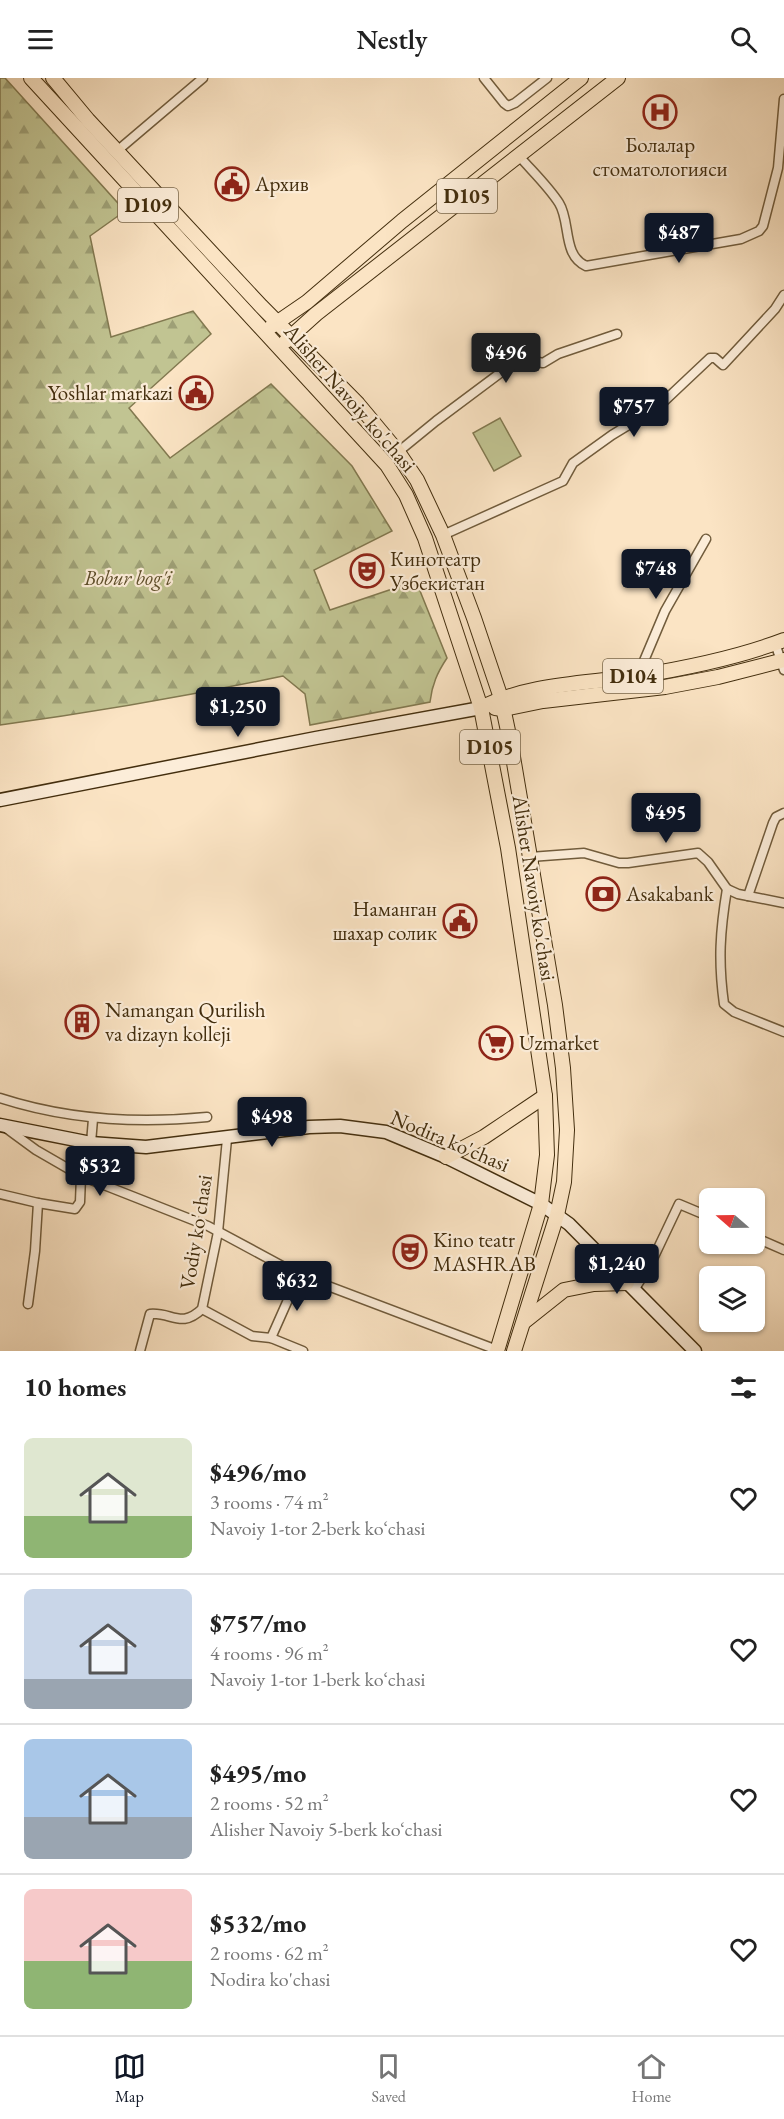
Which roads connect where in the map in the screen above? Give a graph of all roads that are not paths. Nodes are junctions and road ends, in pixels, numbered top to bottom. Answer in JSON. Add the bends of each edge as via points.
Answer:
{"nodes":[{"id":1,"x":31,"y":78,"type":"edge"},
{"id":2,"x":52,"y":78,"type":"edge"},
{"id":3,"x":203,"y":78,"type":"edge"},
{"id":4,"x":484,"y":78,"type":"edge"},
{"id":5,"x":547,"y":78,"type":"edge"},
{"id":6,"x":581,"y":78,"type":"edge"},
{"id":7,"x":618,"y":78,"type":"edge"},
{"id":8,"x":784,"y":99,"type":"edge"},
{"id":9,"x":117,"y":151,"type":"junction"},
{"id":10,"x":519,"y":156,"type":"junction"},
{"id":11,"x":784,"y":296,"type":"edge"},
{"id":12,"x":261,"y":306,"type":"junction"},
{"id":13,"x":291,"y":312,"type":"junction"},
{"id":14,"x":277,"y":322,"type":"junction"},
{"id":15,"x":308,"y":323,"type":"junction"},
{"id":16,"x":264,"y":332,"type":"junction"},
{"id":17,"x":617,"y":334,"type":"dead end"},
{"id":18,"x":291,"y":337,"type":"junction"},
{"id":19,"x":278,"y":348,"type":"junction"},
{"id":20,"x":308,"y":354,"type":"junction"},
{"id":21,"x":399,"y":452,"type":"junction"},
{"id":22,"x":417,"y":480,"type":"junction"},
{"id":23,"x":402,"y":488,"type":"junction"},
{"id":24,"x":443,"y":535,"type":"junction"},
{"id":25,"x":706,"y":539,"type":"dead end"},
{"id":26,"x":779,"y":642,"type":"edge"},
{"id":27,"x":783,"y":664,"type":"edge"},
{"id":28,"x":638,"y":675,"type":"junction"},
{"id":29,"x":502,"y":703,"type":"junction"},
{"id":30,"x":481,"y":708,"type":"junction"},
{"id":31,"x":0,"y":800,"type":"edge"},
{"id":32,"x":784,"y":813,"type":"edge"},
{"id":33,"x":530,"y":857,"type":"junction"},
{"id":34,"x":727,"y":889,"type":"junction"},
{"id":35,"x":748,"y":896,"type":"junction"},
{"id":36,"x":784,"y":903,"type":"edge"},
{"id":37,"x":784,"y":1032,"type":"edge"},
{"id":38,"x":545,"y":1096,"type":"junction"},
{"id":39,"x":0,"y":1098,"type":"edge"},
{"id":40,"x":207,"y":1118,"type":"dead end"},
{"id":41,"x":93,"y":1119,"type":"junction"},
{"id":42,"x":1,"y":1126,"type":"edge"},
{"id":43,"x":227,"y":1139,"type":"junction"},
{"id":44,"x":91,"y":1143,"type":"junction"},
{"id":45,"x":446,"y":1157,"type":"junction"},
{"id":46,"x":81,"y":1176,"type":"junction"},
{"id":47,"x":0,"y":1194,"type":"edge"},
{"id":48,"x":38,"y":1203,"type":"junction"},
{"id":49,"x":542,"y":1204,"type":"junction"},
{"id":50,"x":699,"y":1212,"type":"edge"},
{"id":51,"x":557,"y":1215,"type":"junction"},
{"id":52,"x":218,"y":1232,"type":"junction"},
{"id":53,"x":765,"y":1242,"type":"edge"},
{"id":54,"x":784,"y":1250,"type":"edge"},
{"id":55,"x":299,"y":1275,"type":"junction"},
{"id":56,"x":630,"y":1287,"type":"junction"},
{"id":57,"x":28,"y":1304,"type":"dead end"},
{"id":58,"x":202,"y":1309,"type":"junction"},
{"id":59,"x":524,"y":1322,"type":"junction"},
{"id":60,"x":271,"y":1338,"type":"junction"},
{"id":61,"x":140,"y":1351,"type":"edge"},
{"id":62,"x":303,"y":1351,"type":"edge"},
{"id":63,"x":497,"y":1351,"type":"edge"},
{"id":64,"x":514,"y":1351,"type":"edge"},
{"id":65,"x":695,"y":1351,"type":"edge"}],
"edges":[{"from":1,"to":16,"type":"main road","name":"Alisher Navoiy ko'chasi","number":"D109"},
{"from":2,"to":9,"type":"main road","number":"D109"},
{"from":3,"to":9,"type":"street"},
{"from":4,"to":5,"type":"street","via":[[508,106]]},
{"from":6,"to":13,"type":"main road","number":"D105"},
{"from":7,"to":10,"type":"main road","number":"D105"},
{"from":8,"to":10,"type":"street","via":[[778,168],[763,226],[741,239],[586,266],[576,259],[570,247],[560,204]]},
{"from":9,"to":12,"type":"main road","number":"D109"},
{"from":10,"to":15,"type":"main road","number":"D105"},
{"from":11,"to":24,"type":"street","via":[[723,365],[710,358],[658,407],[573,463],[563,481]]},
{"from":12,"to":13,"type":"main road"},
{"from":12,"to":14,"type":"main road","number":"D109"},
{"from":13,"to":14,"type":"main road","number":"D105"},
{"from":14,"to":16,"type":"main road","number":"D105"},
{"from":14,"to":18,"type":"main road"},
{"from":15,"to":18,"type":"main road","number":"D105"},
{"from":15,"to":20,"type":"main road"},
{"from":16,"to":19,"type":"main road","name":"Alisher Navoiy ko'chasi","number":"D105"},
{"from":17,"to":21,"type":"street","via":[[543,363],[515,362]]},
{"from":18,"to":19,"type":"main road","number":"D105"},
{"from":18,"to":20,"type":"main road","number":"D105"},
{"from":19,"to":23,"type":"main road","name":"Alisher Navoiy ko'chasi","number":"D105","via":[[374,450]]},
{"from":20,"to":21,"type":"main road","number":"D105"},
{"from":21,"to":22,"type":"main road","number":"D105"},
{"from":22,"to":23,"type":"main road"},
{"from":22,"to":24,"type":"main road","number":"D105"},
{"from":23,"to":30,"type":"main road","name":"Alisher Navoiy ko'chasi","number":"D105","via":[[425,538]]},
{"from":24,"to":29,"type":"main road","number":"D105"},
{"from":25,"to":28,"type":"street","via":[[665,611]]},
{"from":26,"to":27,"type":"street"},
{"from":26,"to":28,"type":"main road","number":"D104","via":[[744,655]]},
{"from":27,"to":29,"type":"main road","number":"D104","via":[[665,687]]},
{"from":28,"to":29,"type":"main road","number":"D104","via":[[542,688]]},
{"from":29,"to":30,"type":"main road","number":"D104"},
{"from":29,"to":33,"type":"main road","number":"D105"},
{"from":30,"to":31,"type":"main road"},
{"from":30,"to":38,"type":"main road","name":"Alisher Navoiy ko'chasi","number":"D105","via":[[508,848]]},
{"from":32,"to":35,"type":"street","via":[[773,823]]},
{"from":33,"to":34,"type":"street","via":[[584,852],[628,863],[698,853]]},
{"from":33,"to":51,"type":"main road","number":"D105","via":[[563,1068],[567,1130],[564,1182]]},
{"from":34,"to":35,"type":"street"},
{"from":34,"to":37,"type":"street","via":[[719,945],[724,1004],[734,1012]]},
{"from":35,"to":36,"type":"street"},
{"from":38,"to":45,"type":"main road"},
{"from":38,"to":49,"type":"main road","name":"Alisher Navoiy ko'chasi","number":"D105","via":[[547,1155]]},
{"from":39,"to":41,"type":"street"},
{"from":40,"to":41,"type":"street"},
{"from":41,"to":44,"type":"street"},
{"from":42,"to":44,"type":"main road","name":"Nodira ko'chasi"},
{"from":42,"to":46,"type":"street"},
{"from":43,"to":44,"type":"main road","name":"Nodira ko'chasi","via":[[146,1148]]},
{"from":43,"to":45,"type":"main road","name":"Nodira ko'chasi","via":[[309,1127],[350,1126],[386,1132]]},
{"from":43,"to":52,"type":"street","name":"Vodiy ko'chasi"},
{"from":45,"to":49,"type":"main road","name":"Nodira ko'chasi"},
{"from":46,"to":48,"type":"street","via":[[80,1202],[75,1209]]},
{"from":46,"to":52,"type":"street"},
{"from":47,"to":48,"type":"street"},
{"from":48,"to":57,"type":"street"},
{"from":49,"to":51,"type":"main road","name":"Nodira ko'chasi"},
{"from":49,"to":63,"type":"main road","name":"Alisher Navoiy ko'chasi","number":"D105"},
{"from":50,"to":56,"type":"street","via":[[679,1204],[651,1263]]},
{"from":51,"to":56,"type":"main road","name":"Nodira ko'chasi"},
{"from":51,"to":59,"type":"main road","number":"D105"},
{"from":52,"to":55,"type":"street"},
{"from":52,"to":58,"type":"street","name":"Vodiy ko'chasi"},
{"from":53,"to":54,"type":"street"},
{"from":55,"to":60,"type":"street"},
{"from":55,"to":63,"type":"street"},
{"from":56,"to":59,"type":"main road","via":[[594,1284],[564,1290]]},
{"from":56,"to":65,"type":"main road","name":"Nodira ko'chasi"},
{"from":58,"to":60,"type":"street","via":[[252,1336]]},
{"from":58,"to":61,"type":"street","name":"Vodiy ko'chasi","via":[[186,1320],[150,1314]]},
{"from":59,"to":64,"type":"main road","number":"D105"},
{"from":60,"to":62,"type":"street"}]}
